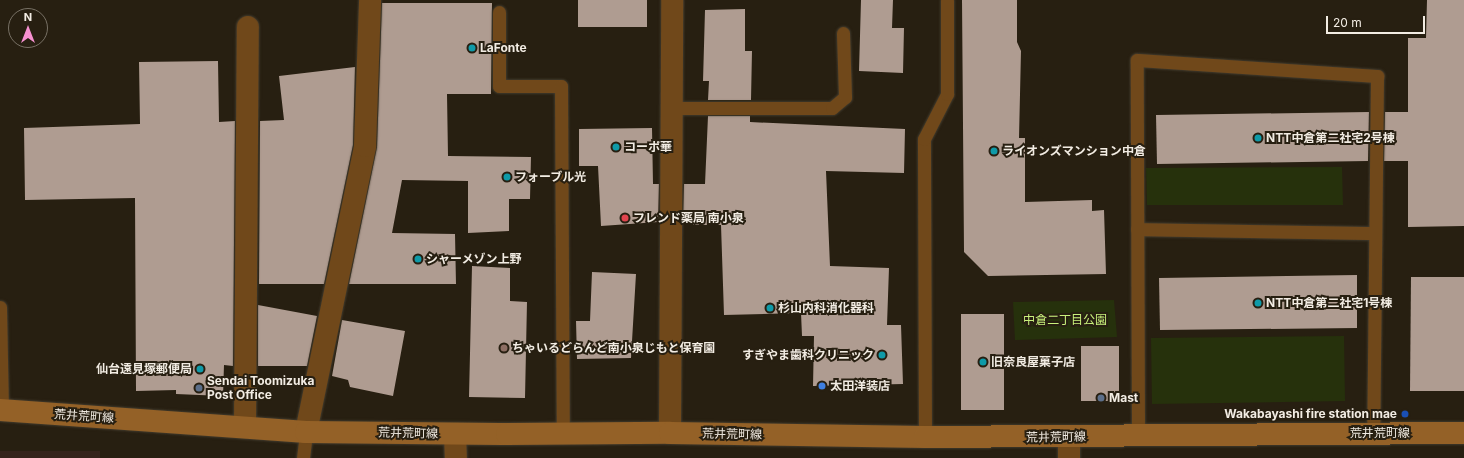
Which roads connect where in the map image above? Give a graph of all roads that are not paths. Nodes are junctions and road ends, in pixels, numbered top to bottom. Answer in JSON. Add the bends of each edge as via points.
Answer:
{"nodes":[{"id":1,"x":370,"y":0,"type":"edge"},
{"id":2,"x":672,"y":0,"type":"edge"},
{"id":3,"x":947,"y":0,"type":"edge"},
{"id":4,"x":499,"y":12,"type":"dead end"},
{"id":5,"x":248,"y":27,"type":"dead end"},
{"id":6,"x":844,"y":33,"type":"dead end"},
{"id":7,"x":672,"y":108,"type":"junction"},
{"id":8,"x":1137,"y":230,"type":"junction"},
{"id":9,"x":1375,"y":233,"type":"junction"},
{"id":10,"x":0,"y":308,"type":"edge"},
{"id":11,"x":1,"y":410,"type":"edge"},
{"id":12,"x":245,"y":427,"type":"junction"},
{"id":13,"x":306,"y":432,"type":"junction"},
{"id":14,"x":670,"y":433,"type":"junction"},
{"id":15,"x":1373,"y":433,"type":"junction"},
{"id":16,"x":1464,"y":433,"type":"edge"},
{"id":17,"x":455,"y":434,"type":"junction"},
{"id":18,"x":563,"y":434,"type":"junction"},
{"id":19,"x":1138,"y":435,"type":"junction"},
{"id":20,"x":1069,"y":436,"type":"junction"},
{"id":21,"x":925,"y":437,"type":"junction"},
{"id":22,"x":303,"y":458,"type":"edge"},
{"id":23,"x":456,"y":458,"type":"edge"},
{"id":24,"x":1069,"y":458,"type":"edge"}],
"edges":[{"from":1,"to":13,"type":"street","via":[[365,146]]},
{"from":2,"to":7,"type":"street"},
{"from":3,"to":21,"type":"lane","via":[[947,94],[924,139]]},
{"from":4,"to":18,"type":"lane","via":[[499,86],[561,86]]},
{"from":5,"to":12,"type":"street"},
{"from":6,"to":7,"type":"lane","via":[[845,97],[832,108]]},
{"from":7,"to":14,"type":"street"},
{"from":8,"to":9,"type":"lane"},
{"from":8,"to":9,"type":"lane","via":[[1137,60],[1377,76]]},
{"from":8,"to":19,"type":"lane"},
{"from":9,"to":15,"type":"lane"},
{"from":10,"to":11,"type":"lane"},
{"from":11,"to":12,"type":"main road","name":"荒井荒町線"},
{"from":12,"to":13,"type":"main road","name":"荒井荒町線"},
{"from":13,"to":17,"type":"main road","name":"荒井荒町線"},
{"from":13,"to":22,"type":"lane"},
{"from":14,"to":18,"type":"main road","name":"荒井荒町線"},
{"from":14,"to":21,"type":"main road","name":"荒井荒町線"},
{"from":15,"to":16,"type":"main road","name":"荒井荒町線"},
{"from":15,"to":19,"type":"main road","name":"荒井荒町線"},
{"from":17,"to":18,"type":"main road","name":"荒井荒町線"},
{"from":17,"to":23,"type":"street"},
{"from":19,"to":20,"type":"main road","name":"荒井荒町線"},
{"from":20,"to":21,"type":"main road","name":"荒井荒町線"},
{"from":20,"to":24,"type":"street"}]}
